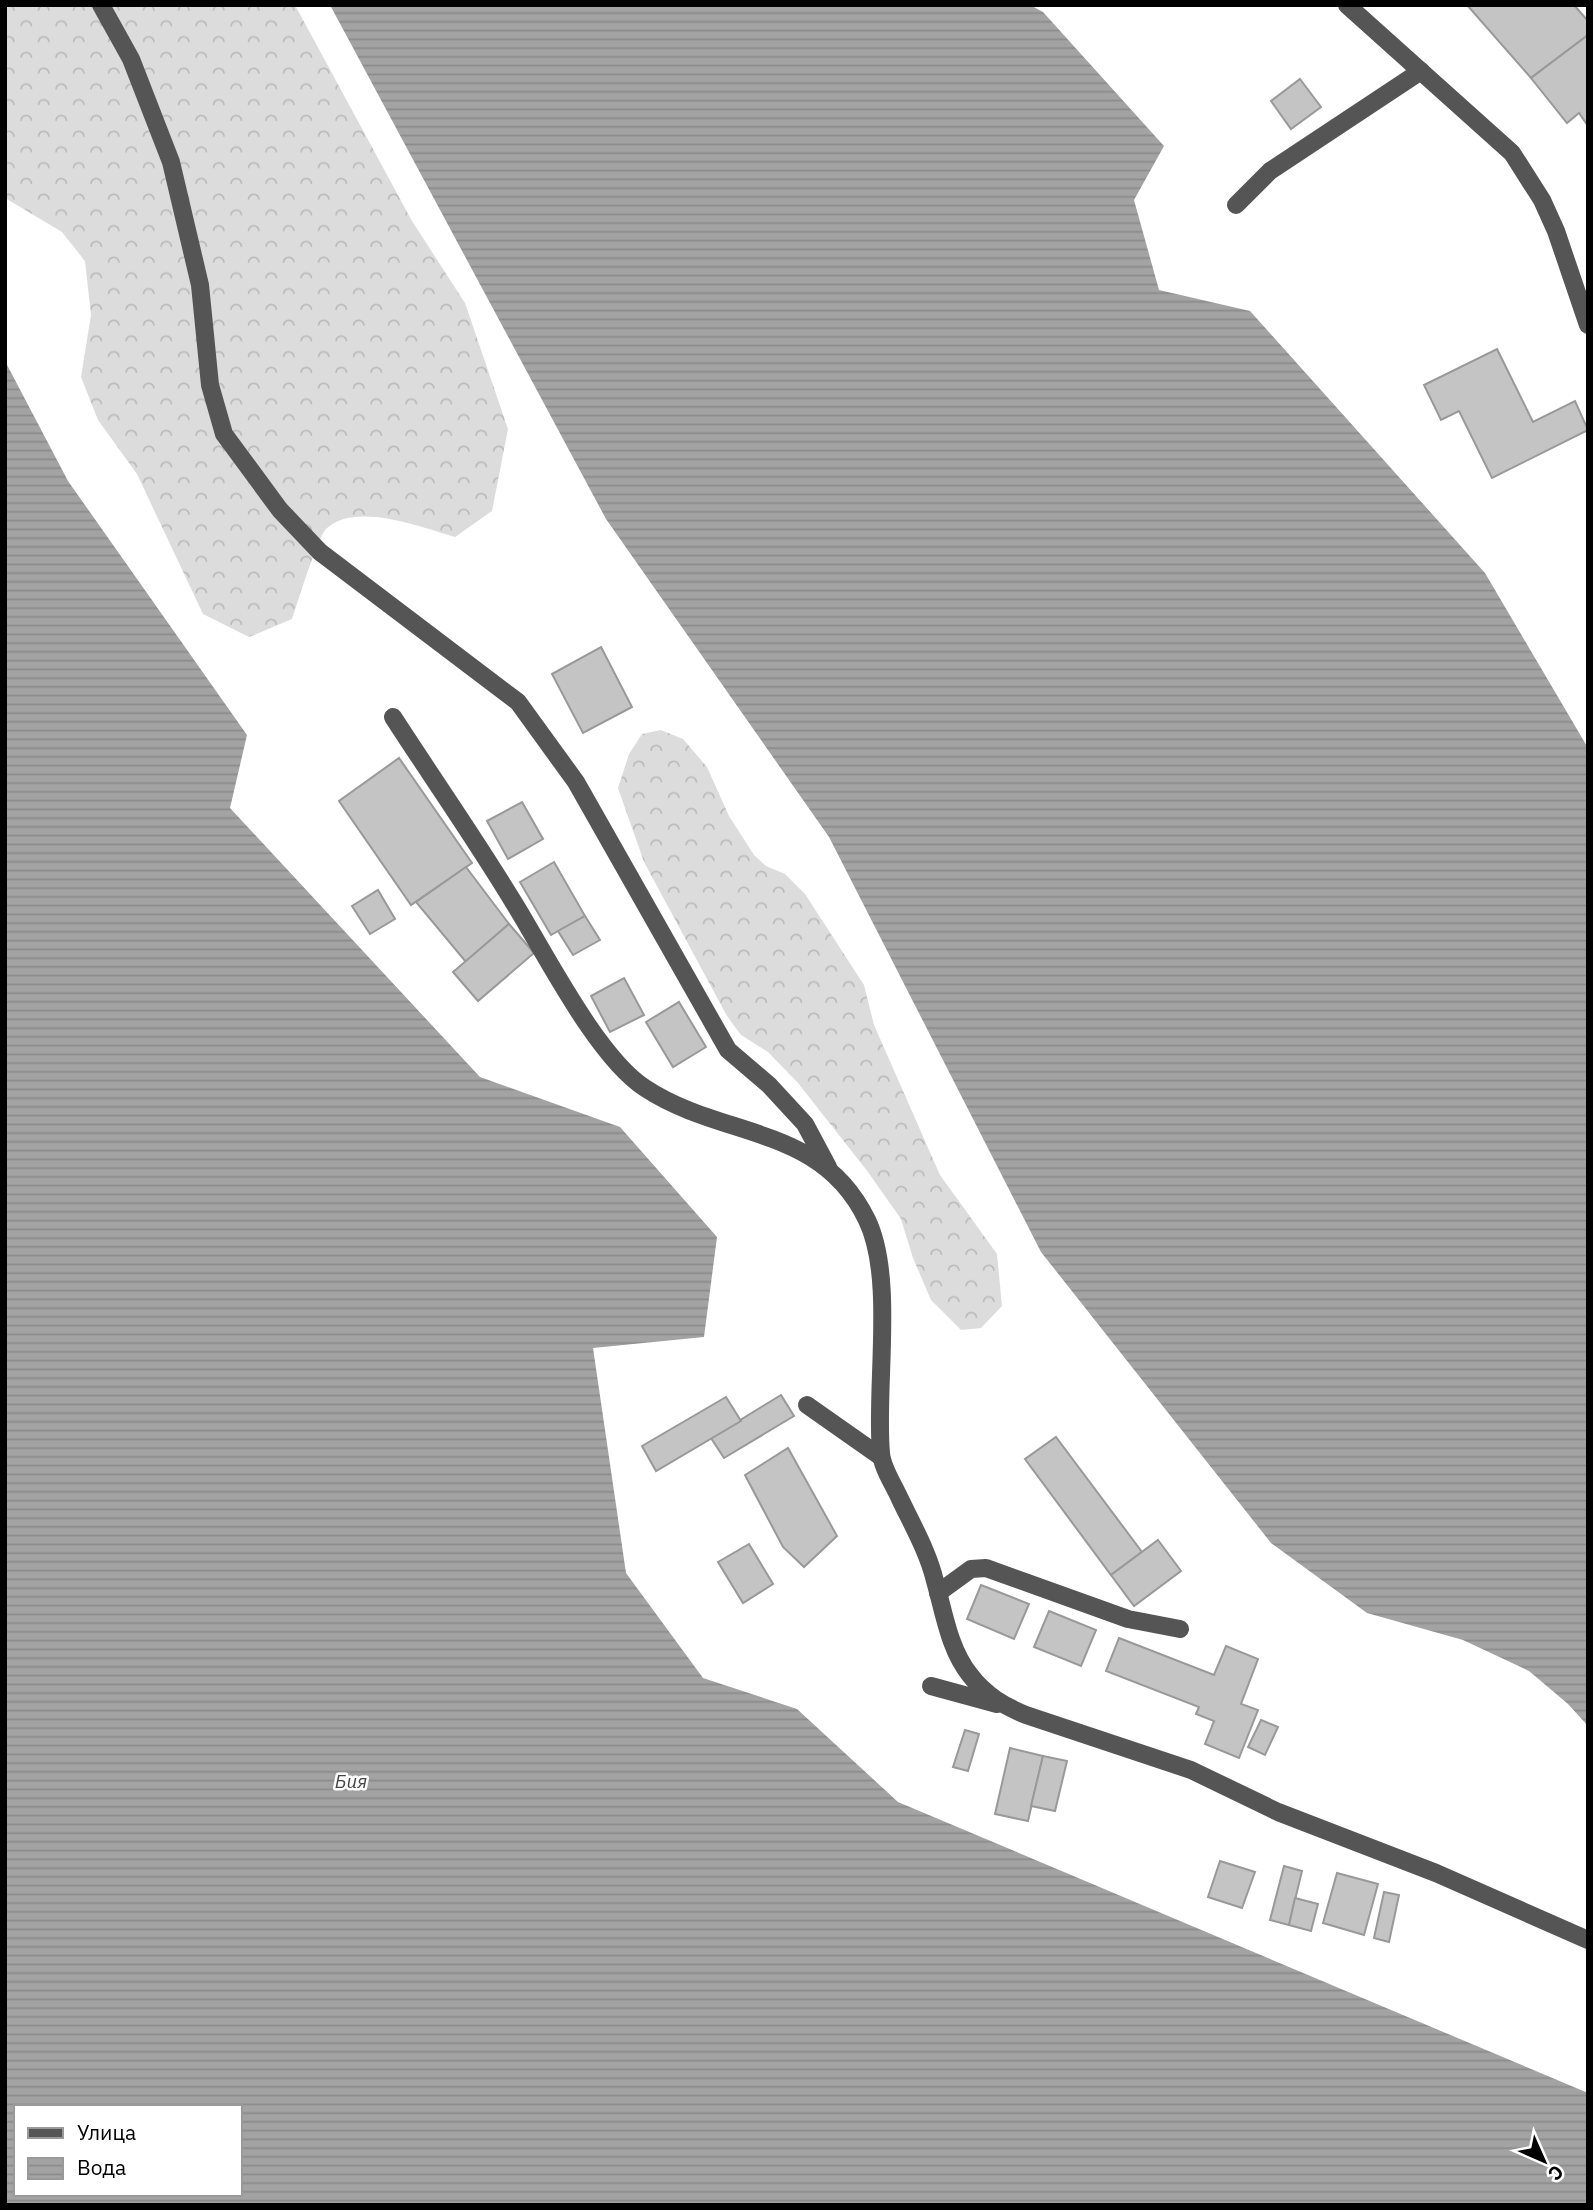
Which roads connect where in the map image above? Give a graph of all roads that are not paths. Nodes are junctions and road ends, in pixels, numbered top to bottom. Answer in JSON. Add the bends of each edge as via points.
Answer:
{"nodes":[{"id":1,"x":101,"y":5,"type":"edge"},
{"id":2,"x":1347,"y":5,"type":"edge"},
{"id":3,"x":1421,"y":71,"type":"junction"},
{"id":4,"x":1236,"y":205,"type":"dead end"},
{"id":5,"x":1588,"y":325,"type":"edge"},
{"id":6,"x":393,"y":717,"type":"dead end"},
{"id":7,"x":828,"y":1167,"type":"junction"},
{"id":8,"x":807,"y":1405,"type":"dead end"},
{"id":9,"x":881,"y":1457,"type":"junction"},
{"id":10,"x":938,"y":1594,"type":"junction"},
{"id":11,"x":1180,"y":1629,"type":"dead end"},
{"id":12,"x":931,"y":1686,"type":"dead end"},
{"id":13,"x":1004,"y":1706,"type":"junction"},
{"id":14,"x":1588,"y":1940,"type":"edge"}],
"edges":[{"from":1,"to":7,"type":"lane","via":[[131,59],[171,162],[200,285],[210,385],[224,434],[244,466],[320,552],[518,702],[576,782],[728,1050],[805,1124]]},
{"from":2,"to":3,"type":"lane"},
{"from":3,"to":4,"type":"lane","via":[[1270,171]]},
{"from":3,"to":5,"type":"lane","via":[[1512,153],[1526,172],[1556,230]]},
{"from":6,"to":7,"type":"lane","via":[[560,979],[622,1066],[646,1089],[792,1146]]},
{"from":7,"to":9,"type":"lane","via":[[868,1221],[878,1256]]},
{"from":8,"to":9,"type":"lane"},
{"from":9,"to":10,"type":"lane","via":[[929,1562]]},
{"from":10,"to":11,"type":"lane","via":[[971,1569],[986,1568],[1128,1619]]},
{"from":10,"to":13,"type":"lane","via":[[961,1662],[978,1685]]},
{"from":12,"to":13,"type":"lane"},
{"from":13,"to":14,"type":"lane","via":[[1191,1770],[1278,1812],[1436,1873]]}]}
